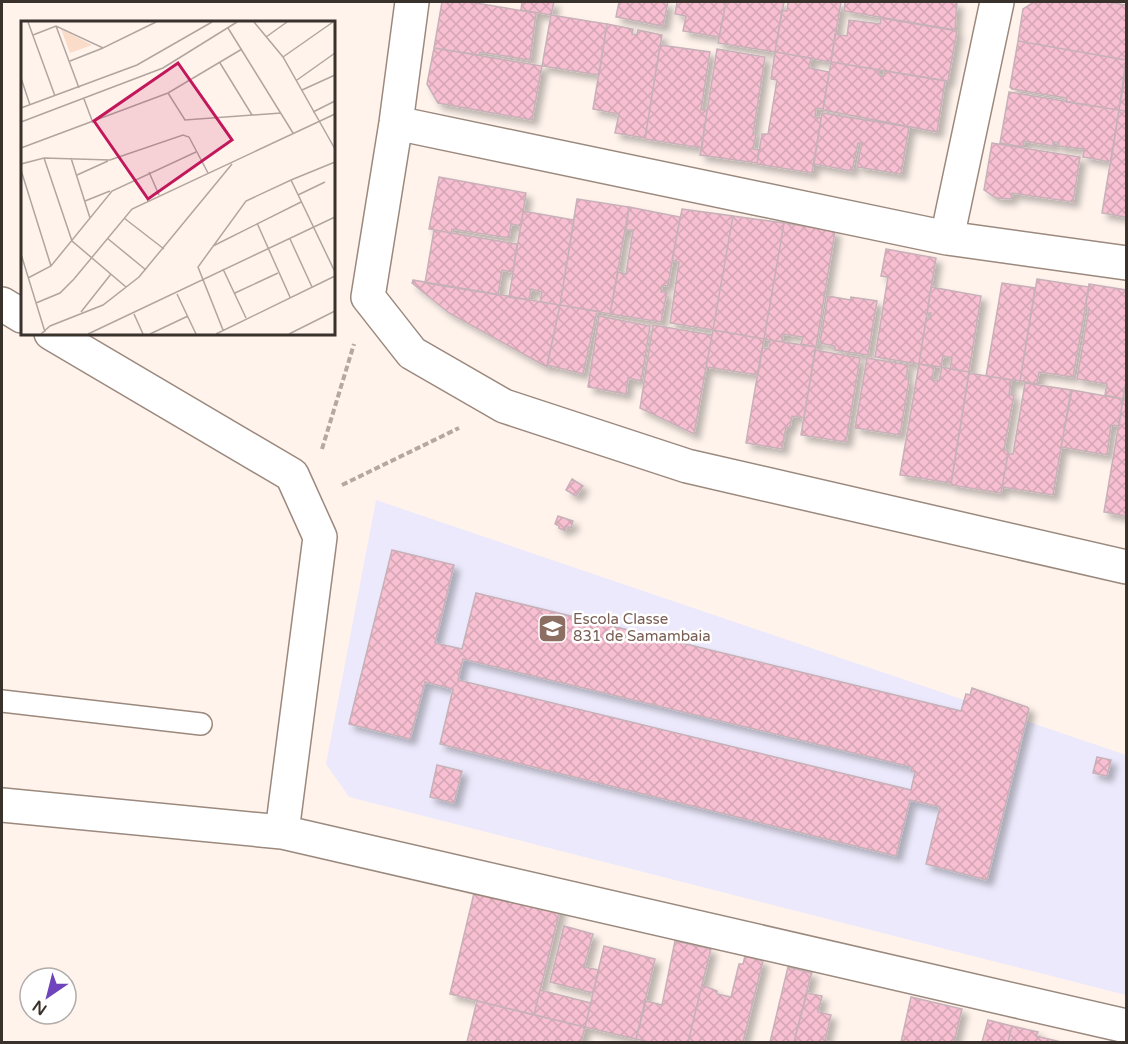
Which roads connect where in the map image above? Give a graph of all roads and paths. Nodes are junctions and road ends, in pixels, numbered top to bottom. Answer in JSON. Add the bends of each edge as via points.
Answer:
{"nodes":[{"id":1,"x":412,"y":2,"type":"edge"},
{"id":2,"x":997,"y":2,"type":"edge"},
{"id":3,"x":396,"y":123,"type":"junction"},
{"id":4,"x":947,"y":238,"type":"junction"},
{"id":5,"x":1126,"y":263,"type":"edge"},
{"id":6,"x":368,"y":297,"type":"junction"},
{"id":7,"x":2,"y":304,"type":"edge"},
{"id":8,"x":21,"y":315,"type":"edge"},
{"id":9,"x":53,"y":334,"type":"edge"},
{"id":10,"x":504,"y":406,"type":"junction"},
{"id":11,"x":305,"y":503,"type":"junction"},
{"id":12,"x":1126,"y":567,"type":"edge"},
{"id":13,"x":2,"y":701,"type":"edge"},
{"id":14,"x":201,"y":724,"type":"dead end"},
{"id":15,"x":2,"y":805,"type":"edge"},
{"id":16,"x":282,"y":832,"type":"junction"},
{"id":17,"x":1126,"y":1026,"type":"edge"}],
"edges":[{"from":1,"to":3,"type":"street"},
{"from":2,"to":4,"type":"street"},
{"from":3,"to":4,"type":"street"},
{"from":3,"to":6,"type":"street"},
{"from":4,"to":5,"type":"street"},
{"from":6,"to":10,"type":"street","via":[[412,353]]},
{"from":6,"to":11,"type":"path"},
{"from":7,"to":8,"type":"street"},
{"from":9,"to":11,"type":"street","via":[[292,475]]},
{"from":10,"to":11,"type":"path"},
{"from":10,"to":12,"type":"street","via":[[687,466]]},
{"from":11,"to":16,"type":"street","via":[[320,537]]},
{"from":13,"to":14,"type":"lane"},
{"from":15,"to":16,"type":"street"},
{"from":16,"to":17,"type":"street"}]}
